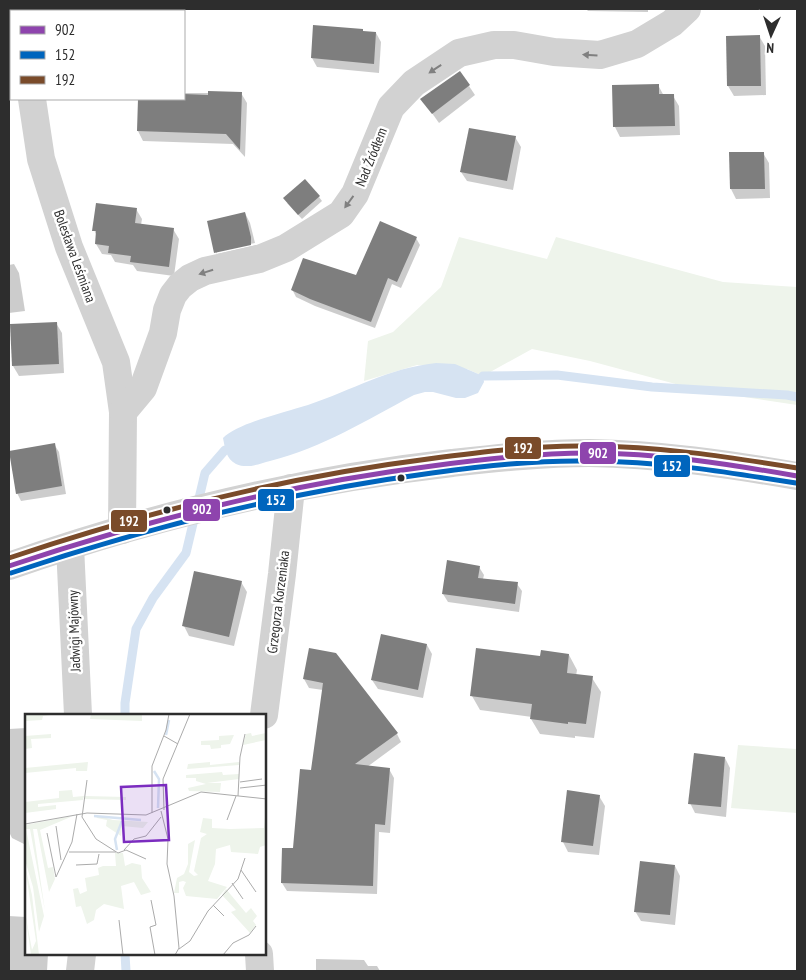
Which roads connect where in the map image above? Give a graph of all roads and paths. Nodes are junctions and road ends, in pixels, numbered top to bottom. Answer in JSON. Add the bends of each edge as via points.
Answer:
{"nodes":[{"id":1,"x":687,"y":9,"type":"edge"},
{"id":2,"x":32,"y":100,"type":"edge"},
{"id":3,"x":123,"y":412,"type":"junction"},
{"id":4,"x":797,"y":476,"type":"edge"},
{"id":5,"x":291,"y":488,"type":"junction"},
{"id":6,"x":122,"y":530,"type":"junction"},
{"id":7,"x":70,"y":546,"type":"junction"},
{"id":8,"x":9,"y":566,"type":"edge"},
{"id":9,"x":78,"y":714,"type":"edge"},
{"id":10,"x":264,"y":714,"type":"edge"},
{"id":11,"x":82,"y":955,"type":"edge"},
{"id":12,"x":259,"y":955,"type":"edge"},
{"id":13,"x":80,"y":971,"type":"edge"},
{"id":14,"x":260,"y":971,"type":"edge"}],
"edges":[{"from":1,"to":3,"type":"street","name":"Nad Źródłem","one_way":true,"via":[[672,23],[637,44],[600,56],[494,45],[459,53],[414,83],[391,107],[355,194],[341,214],[286,248],[259,259],[205,271],[180,286],[167,310],[163,333],[143,388]]},
{"from":2,"to":3,"type":"street","name":"Bolesława Leśmiana","via":[[41,159],[68,247],[116,362]]},
{"from":3,"to":6,"type":"street","name":"Bolesława Leśmiana"},
{"from":4,"to":5,"type":"street","via":[[665,457],[589,453],[519,456],[386,470]]},
{"from":5,"to":6,"type":"street"},
{"from":5,"to":10,"type":"street","name":"Grzegorza Korzeniaka"},
{"from":6,"to":7,"type":"street"},
{"from":7,"to":8,"type":"street"},
{"from":7,"to":9,"type":"street","name":"Jadwigi Majówny"},
{"from":11,"to":13,"type":"street"},
{"from":12,"to":14,"type":"street"}]}
